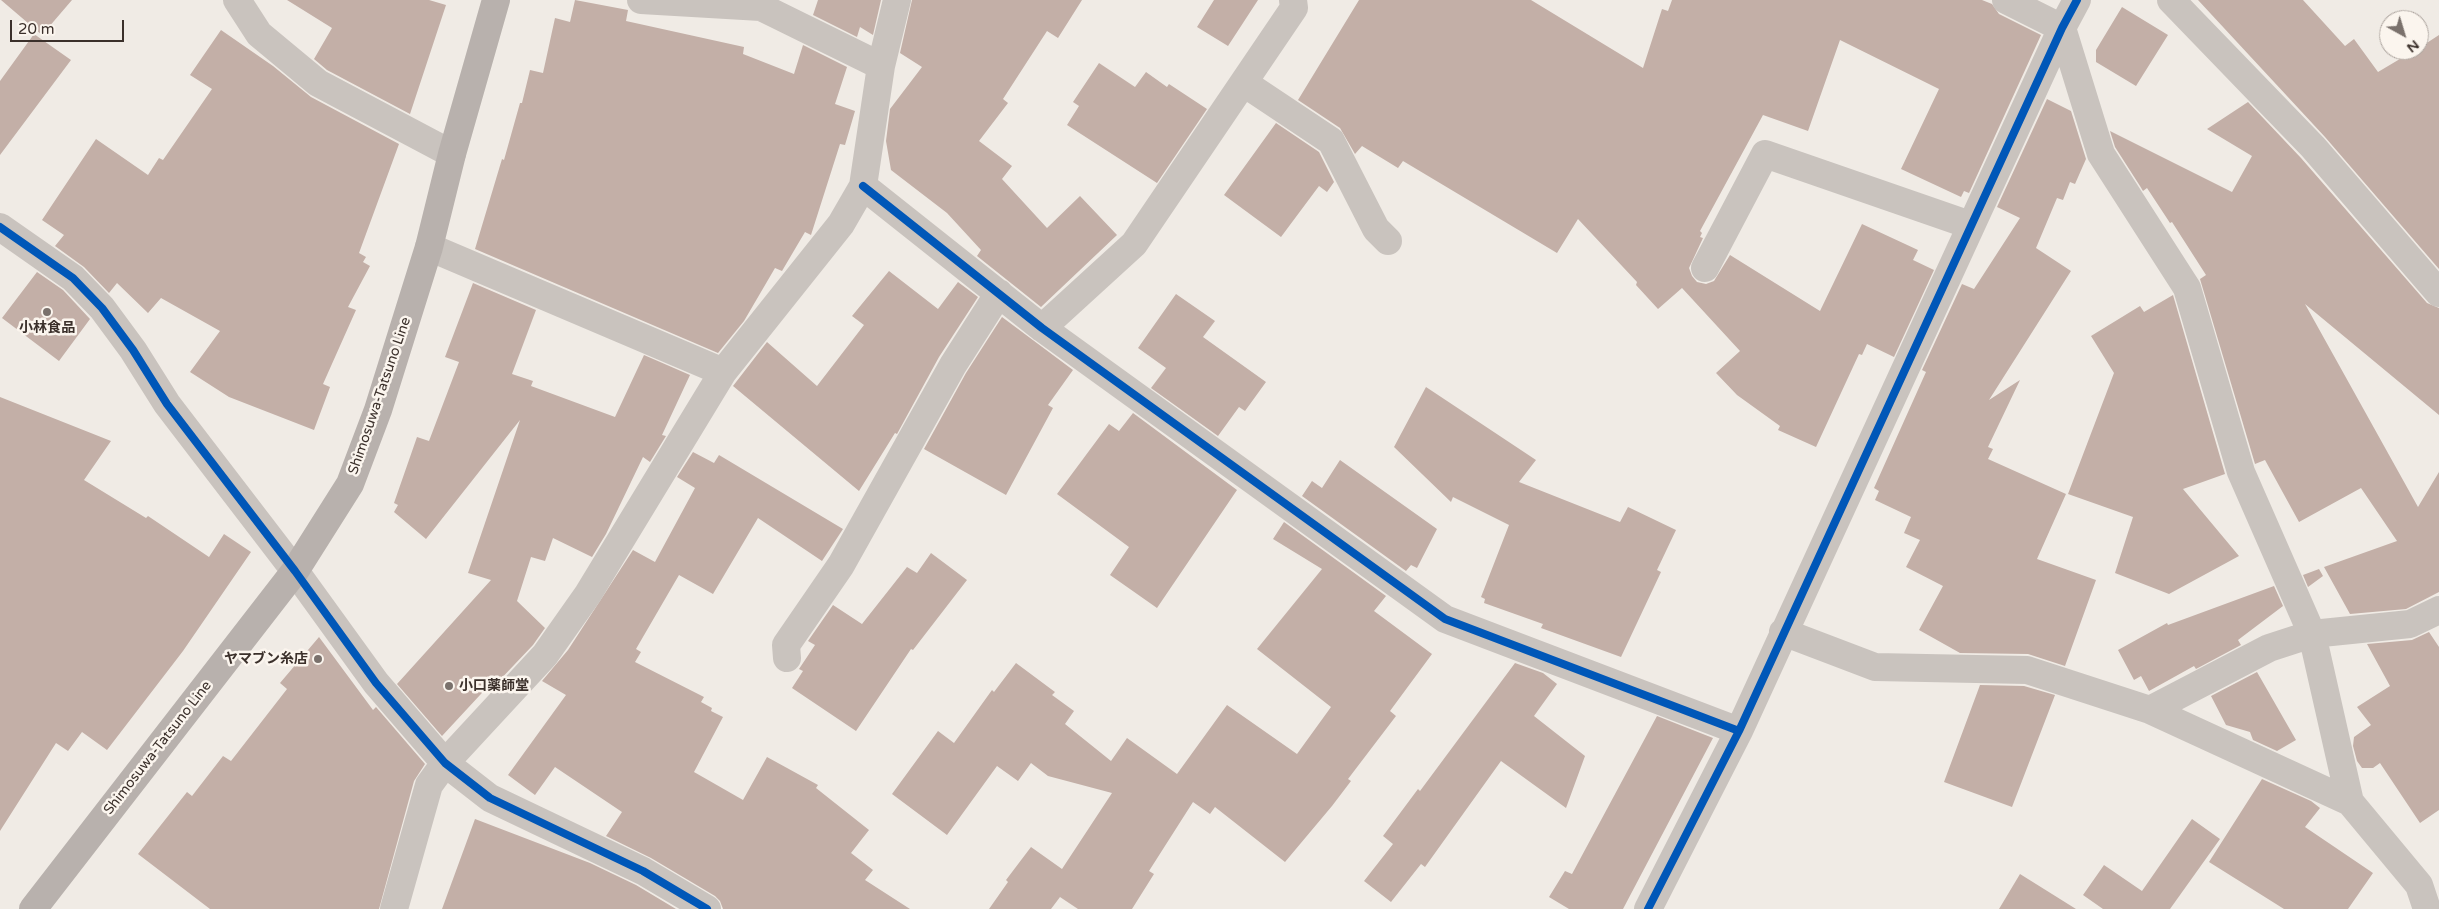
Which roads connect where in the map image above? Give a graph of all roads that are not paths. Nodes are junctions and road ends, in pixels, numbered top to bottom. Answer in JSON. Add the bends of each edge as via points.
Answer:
{"nodes":[{"id":1,"x":238,"y":0,"type":"edge"},
{"id":2,"x":496,"y":0,"type":"edge"},
{"id":3,"x":641,"y":0,"type":"edge"},
{"id":4,"x":898,"y":0,"type":"edge"},
{"id":5,"x":1293,"y":0,"type":"edge"},
{"id":6,"x":2006,"y":0,"type":"edge"},
{"id":7,"x":2077,"y":0,"type":"edge"},
{"id":8,"x":2172,"y":0,"type":"edge"},
{"id":9,"x":2062,"y":28,"type":"junction"},
{"id":10,"x":881,"y":66,"type":"junction"},
{"id":11,"x":1244,"y":83,"type":"junction"},
{"id":12,"x":452,"y":154,"type":"junction"},
{"id":13,"x":864,"y":186,"type":"junction"},
{"id":14,"x":1970,"y":225,"type":"junction"},
{"id":15,"x":0,"y":227,"type":"edge"},
{"id":16,"x":1388,"y":241,"type":"dead end"},
{"id":17,"x":430,"y":247,"type":"junction"},
{"id":18,"x":1704,"y":268,"type":"dead end"},
{"id":19,"x":999,"y":293,"type":"junction"},
{"id":20,"x":2439,"y":293,"type":"edge"},
{"id":21,"x":1042,"y":328,"type":"junction"},
{"id":22,"x":723,"y":372,"type":"junction"},
{"id":23,"x":295,"y":572,"type":"junction"},
{"id":24,"x":2439,"y":610,"type":"edge"},
{"id":25,"x":1783,"y":632,"type":"junction"},
{"id":26,"x":2312,"y":634,"type":"junction"},
{"id":27,"x":787,"y":658,"type":"dead end"},
{"id":28,"x":2150,"y":710,"type":"junction"},
{"id":29,"x":1739,"y":731,"type":"junction"},
{"id":30,"x":445,"y":763,"type":"junction"},
{"id":31,"x":2350,"y":802,"type":"junction"},
{"id":32,"x":33,"y":909,"type":"edge"},
{"id":33,"x":394,"y":909,"type":"edge"},
{"id":34,"x":707,"y":909,"type":"edge"},
{"id":35,"x":1648,"y":909,"type":"edge"},
{"id":36,"x":2428,"y":909,"type":"edge"}],
"edges":[{"from":1,"to":12,"type":"street","via":[[259,34],[318,83]]},
{"from":2,"to":12,"type":"main road","name":"Shimosuwa-Tatsuno Line"},
{"from":3,"to":10,"type":"street","via":[[761,7]]},
{"from":4,"to":10,"type":"street"},
{"from":5,"to":11,"type":"street","via":[[1294,8]]},
{"from":6,"to":9,"type":"street"},
{"from":7,"to":9,"type":"street"},
{"from":8,"to":20,"type":"street","via":[[2313,147]]},
{"from":9,"to":14,"type":"street"},
{"from":9,"to":26,"type":"street","via":[[2101,154],[2186,288],[2241,472]]},
{"from":10,"to":13,"type":"street"},
{"from":11,"to":16,"type":"street","via":[[1331,141],[1376,229]]},
{"from":11,"to":21,"type":"street","via":[[1134,244]]},
{"from":12,"to":17,"type":"main road","name":"Shimosuwa-Tatsuno Line"},
{"from":13,"to":19,"type":"street"},
{"from":13,"to":22,"type":"street","via":[[841,224]]},
{"from":14,"to":18,"type":"street","via":[[1765,154]]},
{"from":14,"to":25,"type":"street"},
{"from":15,"to":23,"type":"street","via":[[73,278],[102,308],[167,404]]},
{"from":17,"to":22,"type":"street"},
{"from":17,"to":23,"type":"main road","name":"Shimosuwa-Tatsuno Line","via":[[378,410],[350,484]]},
{"from":19,"to":21,"type":"street"},
{"from":19,"to":27,"type":"street","via":[[953,364],[841,565],[786,645]]},
{"from":21,"to":29,"type":"street","via":[[1445,619]]},
{"from":22,"to":30,"type":"street","via":[[588,594],[545,655]]},
{"from":23,"to":30,"type":"street","via":[[376,683]]},
{"from":23,"to":32,"type":"main road","name":"Shimosuwa-Tatsuno Line"},
{"from":24,"to":26,"type":"street","via":[[2410,624]]},
{"from":25,"to":28,"type":"street","via":[[1875,667],[2027,670]]},
{"from":25,"to":29,"type":"street"},
{"from":26,"to":28,"type":"street","via":[[2269,648]]},
{"from":26,"to":31,"type":"street"},
{"from":28,"to":31,"type":"street"},
{"from":29,"to":35,"type":"street"},
{"from":30,"to":33,"type":"street","via":[[429,786]]},
{"from":30,"to":34,"type":"street","via":[[490,798],[643,871]]},
{"from":31,"to":36,"type":"street","via":[[2419,885]]}]}
